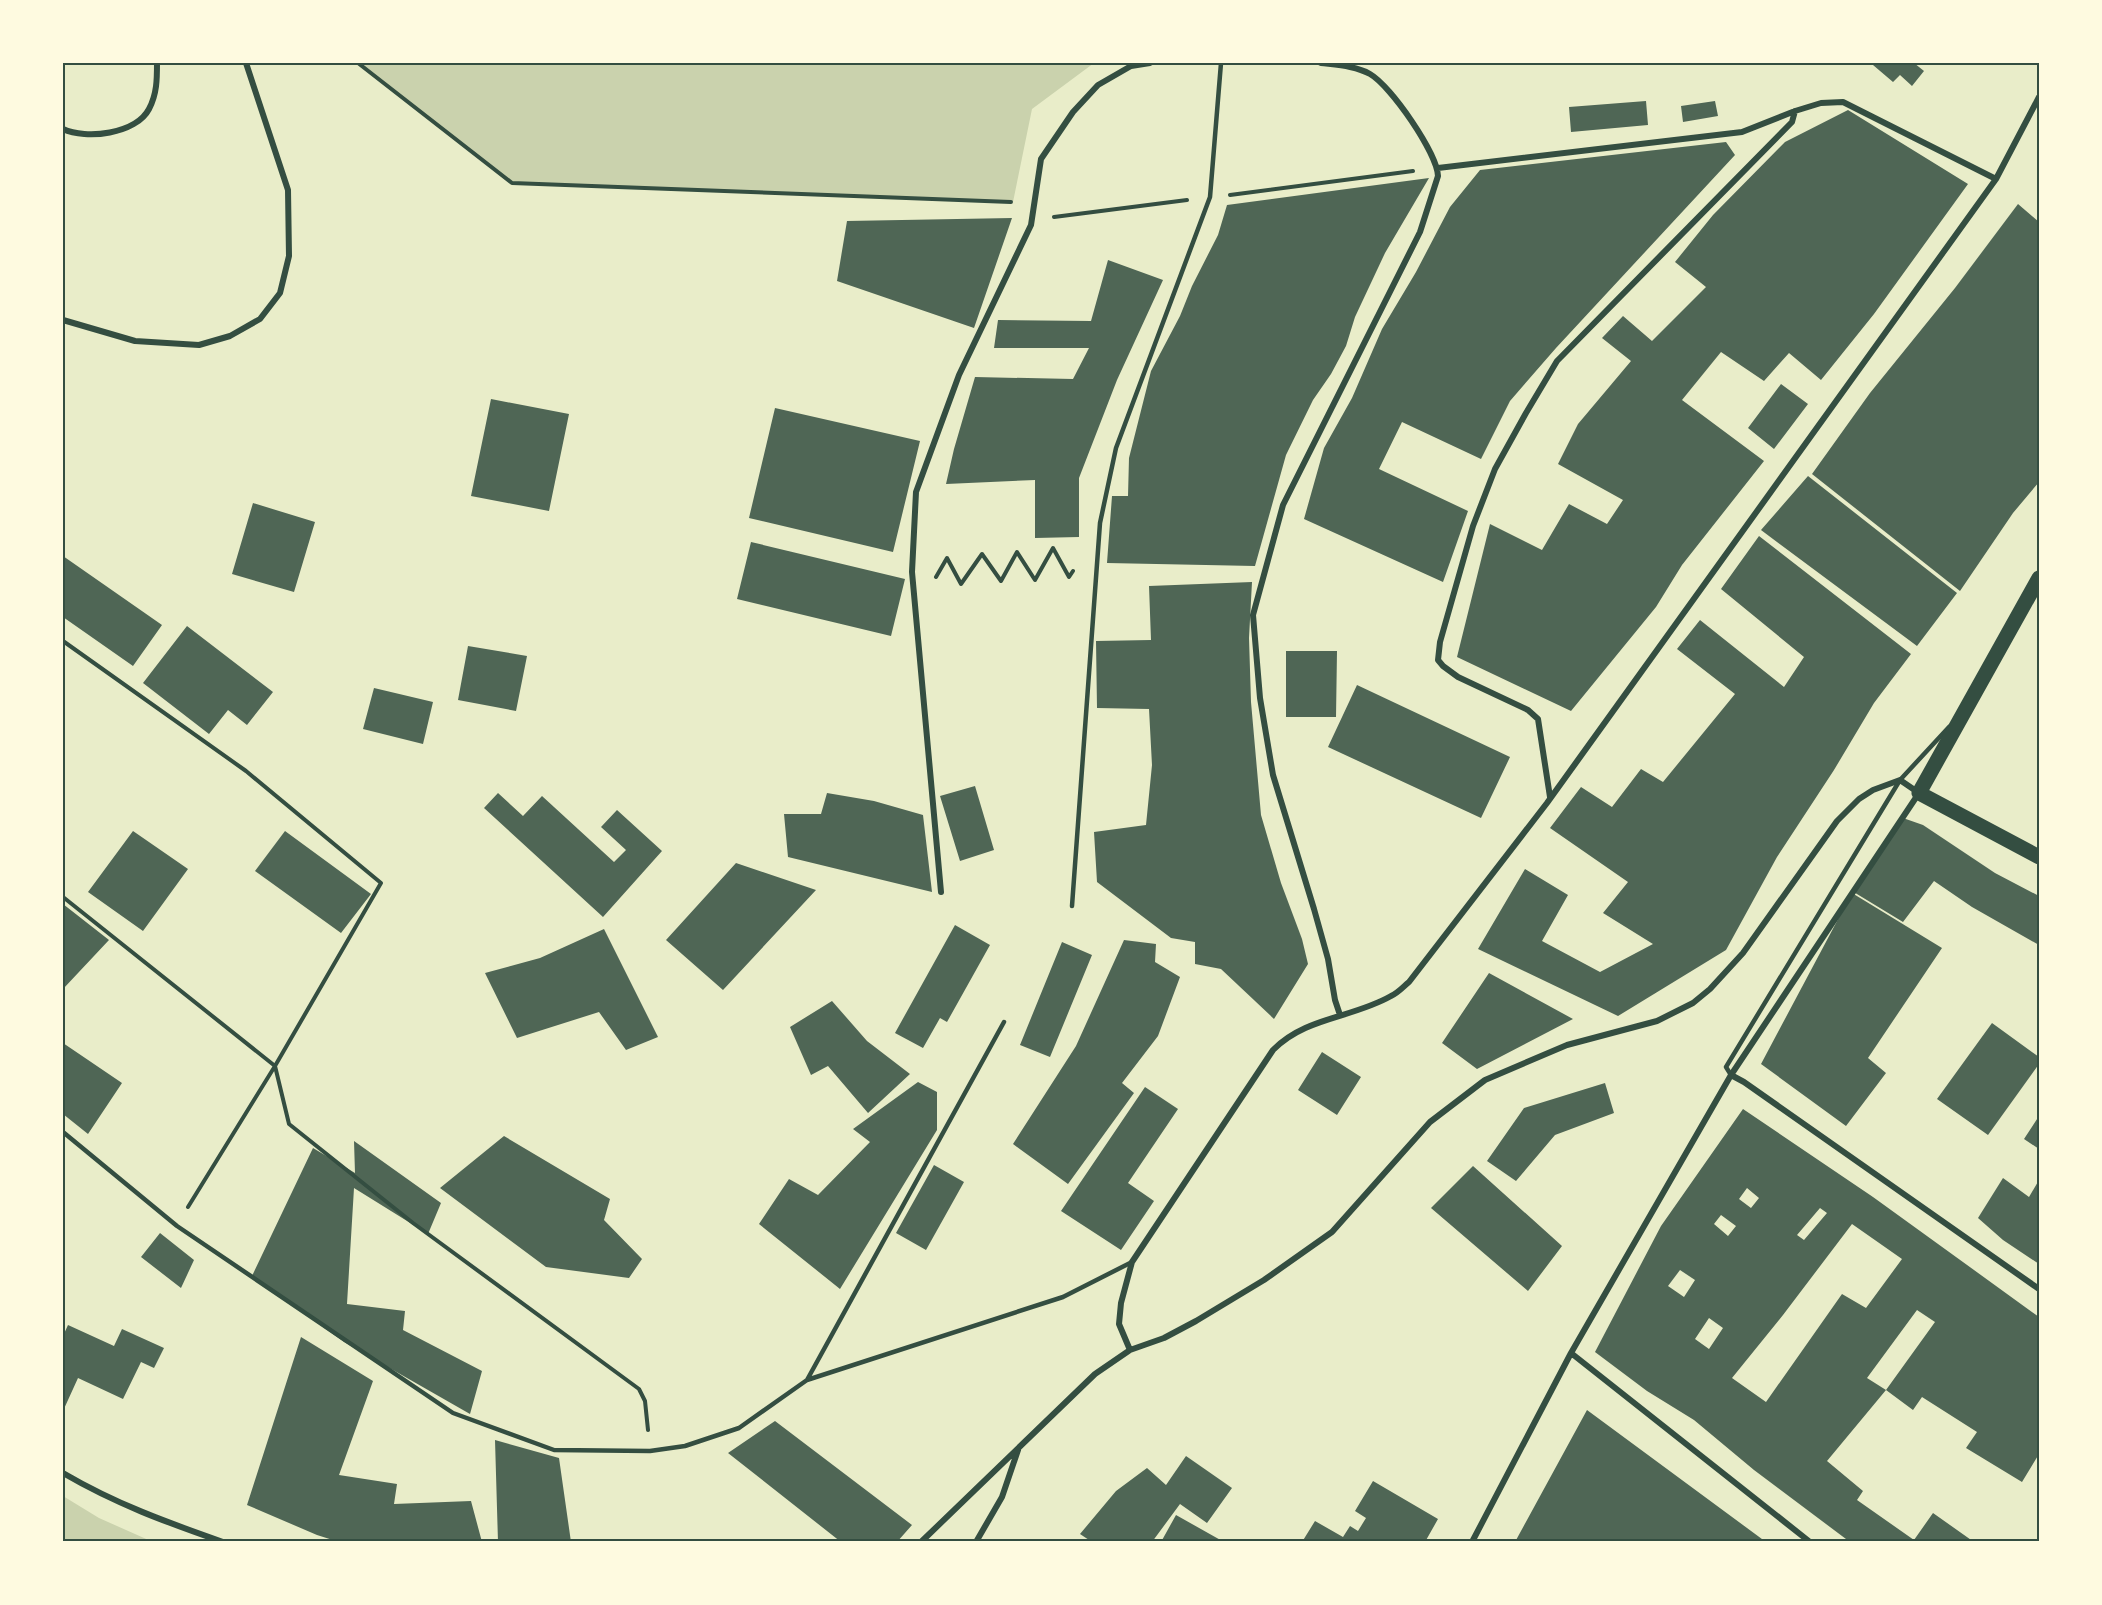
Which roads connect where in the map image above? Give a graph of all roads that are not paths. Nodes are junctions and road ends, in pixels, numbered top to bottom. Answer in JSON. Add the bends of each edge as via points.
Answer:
{"nodes":[{"id":1,"x":158,"y":63,"type":"edge"},
{"id":2,"x":246,"y":63,"type":"edge"},
{"id":3,"x":1150,"y":63,"type":"edge"},
{"id":4,"x":1221,"y":63,"type":"edge"},
{"id":5,"x":1321,"y":63,"type":"edge"},
{"id":6,"x":2039,"y":97,"type":"edge"},
{"id":7,"x":1795,"y":111,"type":"junction"},
{"id":8,"x":63,"y":129,"type":"edge"},
{"id":9,"x":1438,"y":168,"type":"junction"},
{"id":10,"x":1996,"y":179,"type":"junction"},
{"id":11,"x":63,"y":320,"type":"edge"},
{"id":12,"x":2039,"y":577,"type":"edge"},
{"id":13,"x":1900,"y":780,"type":"junction"},
{"id":14,"x":1919,"y":793,"type":"junction"},
{"id":15,"x":1550,"y":797,"type":"junction"},
{"id":16,"x":2039,"y":856,"type":"edge"},
{"id":17,"x":941,"y":892,"type":"dead end"},
{"id":18,"x":1072,"y":906,"type":"dead end"},
{"id":19,"x":1340,"y":1015,"type":"junction"},
{"id":20,"x":1004,"y":1022,"type":"dead end"},
{"id":21,"x":1731,"y":1075,"type":"junction"},
{"id":22,"x":63,"y":1132,"type":"edge"},
{"id":23,"x":1132,"y":1262,"type":"junction"},
{"id":24,"x":2039,"y":1289,"type":"edge"},
{"id":25,"x":1130,"y":1350,"type":"junction"},
{"id":26,"x":1570,"y":1353,"type":"junction"},
{"id":27,"x":807,"y":1380,"type":"junction"},
{"id":28,"x":1019,"y":1447,"type":"junction"},
{"id":29,"x":63,"y":1473,"type":"edge"},
{"id":30,"x":223,"y":1542,"type":"edge"},
{"id":31,"x":921,"y":1542,"type":"edge"},
{"id":32,"x":976,"y":1542,"type":"edge"},
{"id":33,"x":1472,"y":1542,"type":"edge"},
{"id":34,"x":1810,"y":1542,"type":"edge"}],
"edges":[{"from":1,"to":8,"type":"street","via":[[157,89],[148,111],[128,127],[102,134],[73,134]]},
{"from":2,"to":11,"type":"street","via":[[288,189],[289,255],[280,293],[260,319],[230,336],[198,345],[135,341]]},
{"from":3,"to":17,"type":"street","via":[[1131,66],[1098,85],[1072,112],[1041,159],[1030,225],[959,375],[916,492],[912,572]]},
{"from":4,"to":18,"type":"lane","via":[[1210,197],[1116,448],[1100,523]]},
{"from":5,"to":9,"type":"street","via":[[1371,75],[1402,107]]},
{"from":6,"to":10,"type":"street"},
{"from":7,"to":9,"type":"street","via":[[1742,132]]},
{"from":7,"to":10,"type":"street","via":[[1843,102]]},
{"from":7,"to":15,"type":"street","via":[[1792,122],[1557,361],[1495,469],[1473,526],[1438,660],[1458,677],[1528,710],[1538,719]]},
{"from":9,"to":19,"type":"street","via":[[1420,232],[1284,505],[1253,615],[1260,698],[1273,775],[1328,959]]},
{"from":10,"to":15,"type":"street"},
{"from":12,"to":13,"type":"lane","via":[[1959,717]]},
{"from":12,"to":14,"type":"main road"},
{"from":13,"to":14,"type":"street"},
{"from":13,"to":21,"type":"lane","via":[[1726,1067]]},
{"from":13,"to":25,"type":"street","via":[[1859,799],[1837,821],[1743,954],[1693,1003],[1657,1021],[1567,1045],[1485,1080],[1430,1122],[1332,1232],[1196,1321]]},
{"from":14,"to":16,"type":"main road"},
{"from":14,"to":21,"type":"street"},
{"from":15,"to":19,"type":"street","via":[[1409,982],[1393,996]]},
{"from":19,"to":23,"type":"street","via":[[1294,1032],[1273,1050]]},
{"from":20,"to":27,"type":"lane"},
{"from":21,"to":24,"type":"street"},
{"from":21,"to":26,"type":"street"},
{"from":22,"to":27,"type":"lane","via":[[177,1226],[453,1413],[554,1450],[650,1452],[685,1446],[739,1428]]},
{"from":23,"to":25,"type":"street","via":[[1119,1324]]},
{"from":23,"to":27,"type":"lane","via":[[1063,1297]]},
{"from":25,"to":28,"type":"street","via":[[1095,1374]]},
{"from":26,"to":33,"type":"street"},
{"from":26,"to":34,"type":"street"},
{"from":28,"to":31,"type":"street"},
{"from":28,"to":32,"type":"street","via":[[1002,1497]]},
{"from":29,"to":30,"type":"street","via":[[100,1495]]}]}
